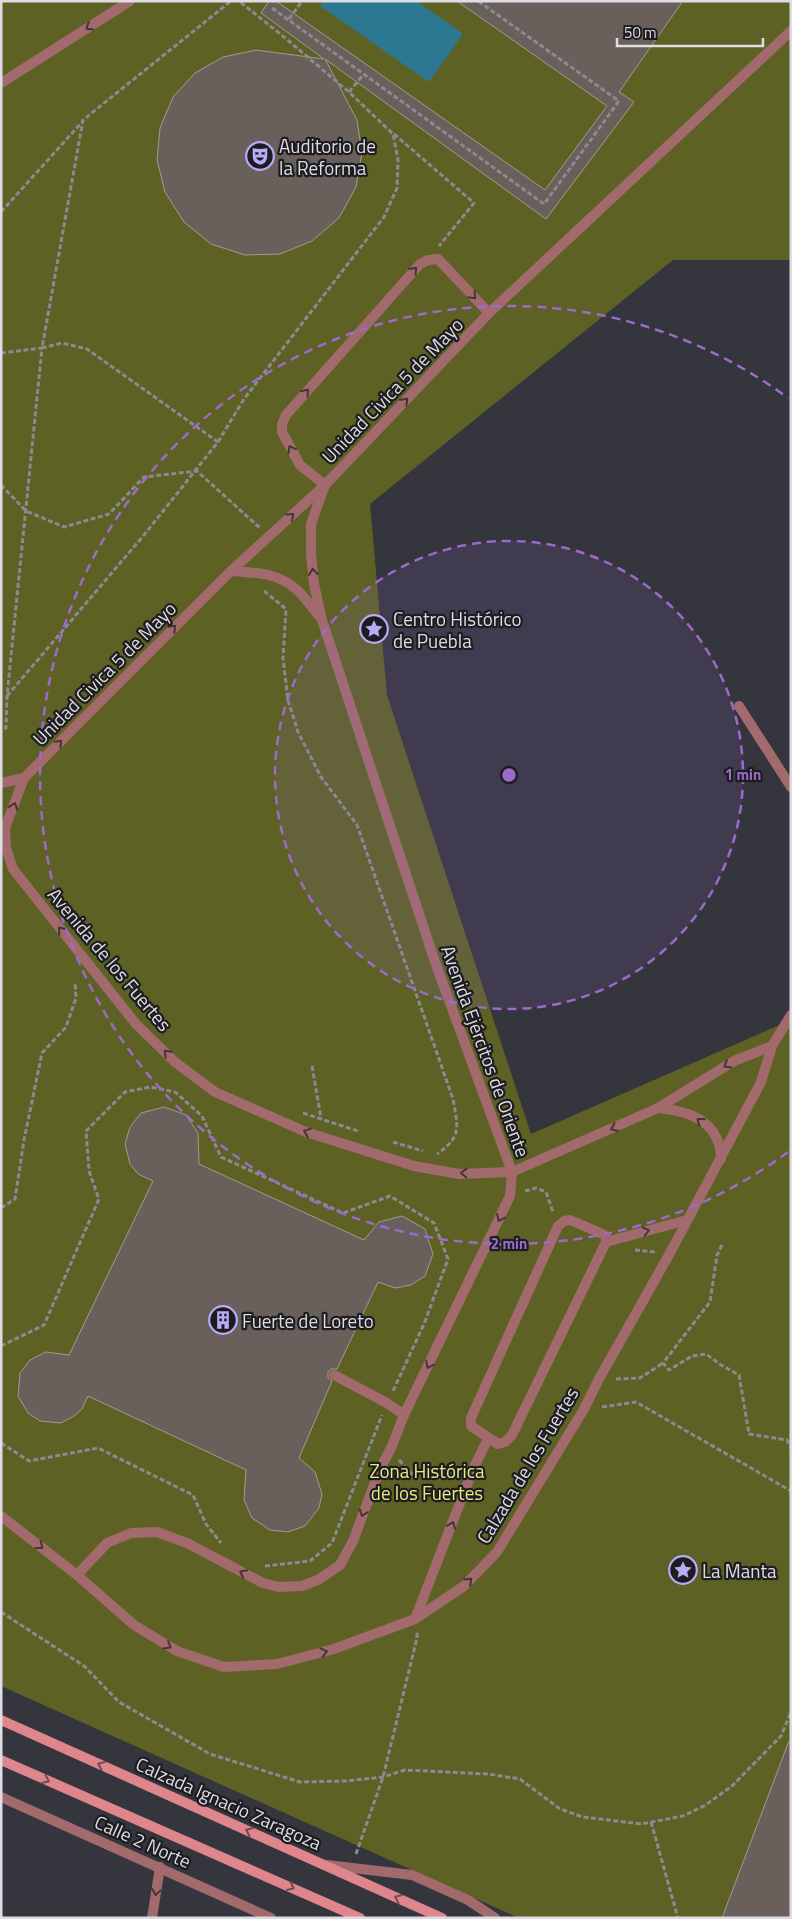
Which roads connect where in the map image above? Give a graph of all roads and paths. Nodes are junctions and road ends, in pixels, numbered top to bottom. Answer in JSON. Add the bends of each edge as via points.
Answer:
{"nodes":[{"id":1,"x":130,"y":1,"type":"edge"},
{"id":2,"x":231,"y":1,"type":"edge"},
{"id":3,"x":239,"y":1,"type":"edge"},
{"id":4,"x":302,"y":1,"type":"edge"},
{"id":5,"x":478,"y":1,"type":"edge"},
{"id":6,"x":272,"y":8,"type":"dead end"},
{"id":7,"x":288,"y":20,"type":"junction"},
{"id":8,"x":791,"y":31,"type":"edge"},
{"id":9,"x":363,"y":75,"type":"junction"},
{"id":10,"x":1,"y":83,"type":"edge"},
{"id":11,"x":349,"y":92,"type":"junction"},
{"id":12,"x":84,"y":120,"type":"junction"},
{"id":13,"x":393,"y":134,"type":"junction"},
{"id":14,"x":1,"y":212,"type":"edge"},
{"id":15,"x":428,"y":260,"type":"junction"},
{"id":16,"x":489,"y":313,"type":"junction"},
{"id":17,"x":42,"y":348,"type":"junction"},
{"id":18,"x":1,"y":353,"type":"edge"},
{"id":19,"x":218,"y":442,"type":"junction"},
{"id":20,"x":197,"y":471,"type":"junction"},
{"id":21,"x":1,"y":485,"type":"edge"},
{"id":22,"x":325,"y":486,"type":"junction"},
{"id":23,"x":26,"y":511,"type":"junction"},
{"id":24,"x":269,"y":536,"type":"junction"},
{"id":25,"x":231,"y":571,"type":"junction"},
{"id":26,"x":260,"y":588,"type":"dead end"},
{"id":27,"x":322,"y":620,"type":"junction"},
{"id":28,"x":7,"y":696,"type":"junction"},
{"id":29,"x":740,"y":706,"type":"dead end"},
{"id":30,"x":1,"y":729,"type":"edge"},
{"id":31,"x":24,"y":778,"type":"junction"},
{"id":32,"x":1,"y":783,"type":"edge"},
{"id":33,"x":791,"y":787,"type":"edge"},
{"id":34,"x":13,"y":869,"type":"joint"},
{"id":35,"x":75,"y":982,"type":"dead end"},
{"id":36,"x":791,"y":1015,"type":"edge"},
{"id":37,"x":772,"y":1046,"type":"junction"},
{"id":38,"x":312,"y":1066,"type":"dead end"},
{"id":39,"x":658,"y":1108,"type":"junction"},
{"id":40,"x":321,"y":1118,"type":"dead end"},
{"id":41,"x":436,"y":1155,"type":"dead end"},
{"id":42,"x":721,"y":1159,"type":"junction"},
{"id":43,"x":512,"y":1172,"type":"junction"},
{"id":44,"x":536,"y":1188,"type":"dead end"},
{"id":45,"x":1,"y":1208,"type":"edge"},
{"id":46,"x":687,"y":1220,"type":"junction"},
{"id":47,"x":558,"y":1226,"type":"junction"},
{"id":48,"x":606,"y":1242,"type":"junction"},
{"id":49,"x":722,"y":1245,"type":"dead end"},
{"id":50,"x":1,"y":1346,"type":"edge"},
{"id":51,"x":662,"y":1362,"type":"junction"},
{"id":52,"x":334,"y":1375,"type":"dead end"},
{"id":53,"x":599,"y":1379,"type":"junction"},
{"id":54,"x":383,"y":1401,"type":"junction"},
{"id":55,"x":584,"y":1409,"type":"junction"},
{"id":56,"x":404,"y":1415,"type":"junction"},
{"id":57,"x":488,"y":1439,"type":"junction"},
{"id":58,"x":1,"y":1443,"type":"edge"},
{"id":59,"x":392,"y":1446,"type":"junction"},
{"id":60,"x":791,"y":1448,"type":"edge"},
{"id":61,"x":474,"y":1468,"type":"junction"},
{"id":62,"x":791,"y":1491,"type":"edge"},
{"id":63,"x":1,"y":1516,"type":"edge"},
{"id":64,"x":222,"y":1544,"type":"dead end"},
{"id":65,"x":258,"y":1567,"type":"dead end"},
{"id":66,"x":77,"y":1575,"type":"junction"},
{"id":67,"x":1,"y":1612,"type":"edge"},
{"id":68,"x":415,"y":1619,"type":"junction"},
{"id":69,"x":791,"y":1712,"type":"edge"},
{"id":70,"x":1,"y":1720,"type":"edge"},
{"id":71,"x":1,"y":1760,"type":"edge"},
{"id":72,"x":383,"y":1777,"type":"junction"},
{"id":73,"x":1,"y":1797,"type":"edge"},
{"id":74,"x":651,"y":1822,"type":"junction"},
{"id":75,"x":325,"y":1865,"type":"junction"},
{"id":76,"x":160,"y":1867,"type":"junction"},
{"id":77,"x":351,"y":1868,"type":"junction"},
{"id":78,"x":152,"y":1918,"type":"edge"},
{"id":79,"x":271,"y":1918,"type":"edge"},
{"id":80,"x":360,"y":1918,"type":"edge"},
{"id":81,"x":442,"y":1918,"type":"edge"},
{"id":82,"x":495,"y":1918,"type":"edge"},
{"id":83,"x":678,"y":1918,"type":"edge"}],
"edges":[{"from":1,"to":10,"type":"street","one_way":true},
{"from":2,"to":12,"type":"path"},
{"from":3,"to":11,"type":"path"},
{"from":4,"to":7,"type":"path"},
{"from":5,"to":9,"type":"path","via":[[619,101],[544,204]]},
{"from":6,"to":7,"type":"path"},
{"from":7,"to":9,"type":"path"},
{"from":8,"to":16,"type":"street","name":"Unidad Civica 5 de Mayo"},
{"from":9,"to":11,"type":"path"},
{"from":11,"to":13,"type":"path"},
{"from":12,"to":14,"type":"path"},
{"from":12,"to":17,"type":"path"},
{"from":13,"to":15,"type":"path","via":[[474,203]]},
{"from":13,"to":19,"type":"path","via":[[398,160],[397,188],[384,217],[244,399]]},
{"from":15,"to":16,"type":"street","one_way":true,"via":[[438,259]]},
{"from":22,"to":15,"type":"street","one_way":true,"via":[[300,465],[282,432],[286,415],[420,264]]},
{"from":22,"to":16,"type":"street","name":"Unidad Civica 5 de Mayo","one_way":true},
{"from":17,"to":18,"type":"path"},
{"from":17,"to":19,"type":"path","via":[[62,343],[87,349]]},
{"from":17,"to":23,"type":"path"},
{"from":19,"to":20,"type":"path"},
{"from":20,"to":23,"type":"path","via":[[144,478],[108,514],[64,526]]},
{"from":20,"to":24,"type":"path"},
{"from":20,"to":28,"type":"path"},
{"from":21,"to":23,"type":"path"},
{"from":24,"to":22,"type":"street","name":"Unidad Civica 5 de Mayo","one_way":true},
{"from":27,"to":22,"type":"street","name":"Avenida Ejércitos de Oriente","one_way":true,"via":[[314,584],[311,524]]},
{"from":23,"to":28,"type":"path"},
{"from":24,"to":25,"type":"street","name":"Unidad Civica 5 de Mayo"},
{"from":25,"to":27,"type":"street","name":"Avenida Ejércitos de Oriente","via":[[268,574],[282,579],[297,590]]},
{"from":31,"to":25,"type":"street","name":"Unidad Civica 5 de Mayo","one_way":true},
{"from":26,"to":41,"type":"path","via":[[286,609],[283,658],[288,700],[298,732],[321,776],[357,825],[453,1099],[458,1128],[450,1146]]},
{"from":27,"to":43,"type":"street","name":"Avenida Ejércitos de Oriente","via":[[435,962]]},
{"from":28,"to":30,"type":"path","via":[[6,728]]},
{"from":29,"to":33,"type":"street"},
{"from":31,"to":32,"type":"street"},
{"from":34,"to":31,"type":"street","name":"Unidad Civica 5 de Mayo","one_way":true,"via":[[6,848],[6,828]]},
{"from":43,"to":34,"type":"street","name":"Avenida de los Fuertes","one_way":true,"via":[[458,1174],[414,1166],[306,1132],[215,1092],[175,1062],[136,1024]]},
{"from":35,"to":45,"type":"path","via":[[76,998],[66,1027],[42,1053],[15,1199]]},
{"from":36,"to":37,"type":"street","name":"Calzada de los Fuertes"},
{"from":37,"to":39,"type":"street","one_way":true,"via":[[734,1061]]},
{"from":37,"to":42,"type":"street","name":"Calzada de los Fuertes","via":[[761,1082]]},
{"from":38,"to":40,"type":"path"},
{"from":42,"to":39,"type":"street","one_way":true,"via":[[719,1145],[704,1123],[688,1112]]},
{"from":39,"to":43,"type":"street","name":"Avenida de los Fuertes","one_way":true},
{"from":42,"to":46,"type":"street","name":"Calzada de los Fuertes"},
{"from":43,"to":56,"type":"street","name":"Avenida Ejércitos de Oriente","one_way":true,"via":[[510,1196]]},
{"from":44,"to":47,"type":"path","via":[[546,1192]]},
{"from":48,"to":46,"type":"street","one_way":true},
{"from":46,"to":53,"type":"street","name":"Calzada de los Fuertes"},
{"from":47,"to":48,"type":"street","via":[[570,1220],[603,1234]]},
{"from":47,"to":57,"type":"street","via":[[471,1418],[472,1426]]},
{"from":48,"to":57,"type":"street","via":[[512,1435],[498,1444]]},
{"from":49,"to":51,"type":"path","via":[[717,1255],[710,1302]]},
{"from":50,"to":54,"type":"path","via":[[44,1325],[99,1199],[88,1171],[86,1131],[125,1092],[150,1087],[175,1092],[202,1116],[221,1157],[343,1213],[390,1196],[434,1223],[448,1259],[424,1324]]},
{"from":51,"to":53,"type":"path","via":[[640,1378]]},
{"from":51,"to":60,"type":"path","via":[[669,1370],[692,1356],[706,1354],[739,1375],[749,1434],[787,1440]]},
{"from":52,"to":54,"type":"street"},
{"from":53,"to":55,"type":"street","name":"Calzada de los Fuertes"},
{"from":54,"to":56,"type":"street"},
{"from":54,"to":65,"type":"path","via":[[332,1543],[310,1561]]},
{"from":55,"to":62,"type":"path","via":[[636,1402]]},
{"from":68,"to":55,"type":"street","name":"Calzada de los Fuertes","one_way":true,"via":[[464,1586],[498,1552]]},
{"from":56,"to":59,"type":"street","name":"Avenida Ejércitos de Oriente"},
{"from":57,"to":61,"type":"street"},
{"from":58,"to":64,"type":"path","via":[[29,1461],[98,1448],[193,1495],[206,1524]]},
{"from":59,"to":61,"type":"path","via":[[399,1460],[416,1478],[438,1478]]},
{"from":59,"to":66,"type":"street","name":"Avenida Ejércitos de Oriente","one_way":true,"via":[[340,1565],[318,1580],[302,1586],[263,1584],[187,1543],[156,1532],[131,1533],[107,1543]]},
{"from":68,"to":61,"type":"street","one_way":true},
{"from":63,"to":66,"type":"street","name":"Calzada de los Fuertes","one_way":true},
{"from":66,"to":68,"type":"street","name":"Calzada de los Fuertes","one_way":true,"via":[[134,1625],[177,1651],[224,1667],[277,1664],[334,1649]]},
{"from":67,"to":72,"type":"path","via":[[84,1666],[119,1702],[210,1754],[300,1782]]},
{"from":68,"to":72,"type":"path","via":[[417,1638]]},
{"from":69,"to":74,"type":"path","via":[[781,1736],[732,1786],[683,1816]]},
{"from":75,"to":70,"type":"main road","name":"Calzada Ignacio Zaragoza","one_way":true},
{"from":71,"to":80,"type":"main road","one_way":true},
{"from":72,"to":74,"type":"path","via":[[405,1770],[488,1774],[520,1780],[560,1809],[583,1817],[641,1824]]},
{"from":72,"to":77,"type":"path"},
{"from":73,"to":76,"type":"street","name":"Calle 2 Norte"},
{"from":74,"to":83,"type":"path"},
{"from":75,"to":77,"type":"street"},
{"from":81,"to":75,"type":"main road","name":"Calzada Ignacio Zaragoza","one_way":true},
{"from":76,"to":78,"type":"street","one_way":true},
{"from":76,"to":79,"type":"street","name":"Calle 2 Norte"},
{"from":77,"to":82,"type":"street","via":[[412,1875],[468,1900]]}]}
